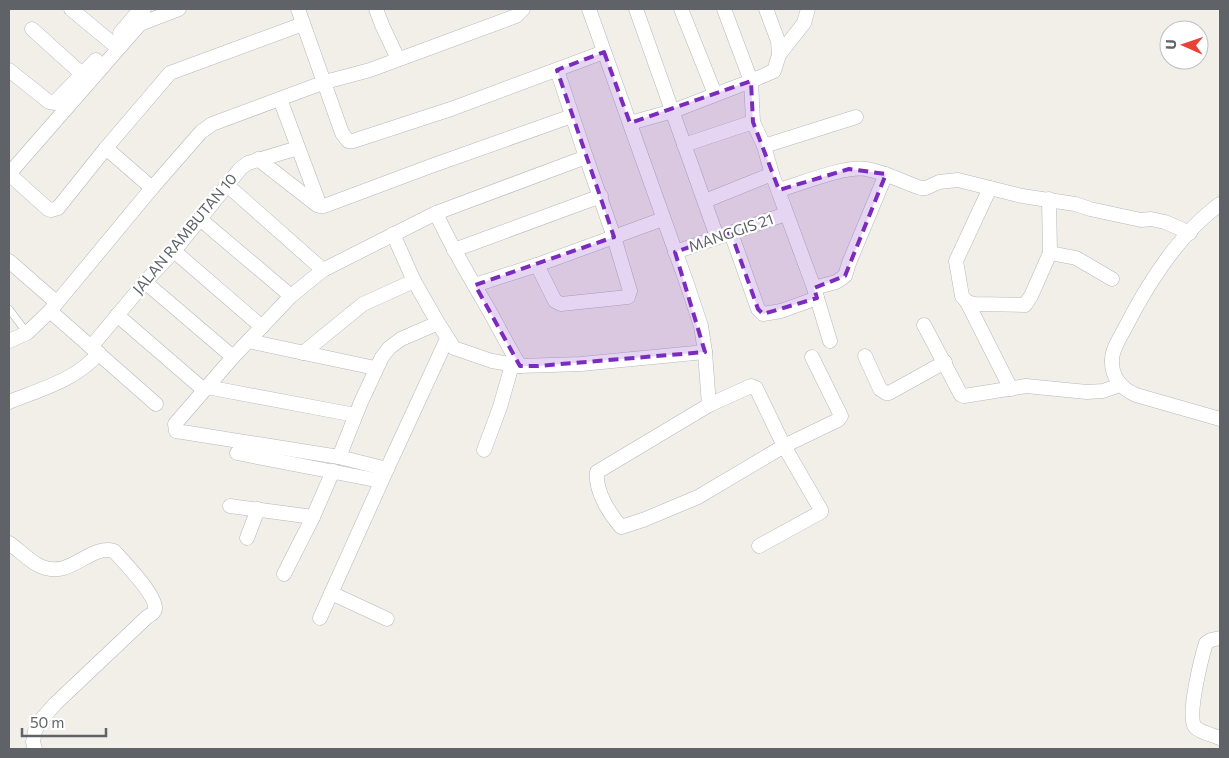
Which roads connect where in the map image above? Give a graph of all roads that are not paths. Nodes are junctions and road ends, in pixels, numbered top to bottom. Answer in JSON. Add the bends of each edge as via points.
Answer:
{"nodes":[{"id":1,"x":71,"y":9,"type":"edge"},
{"id":2,"x":179,"y":9,"type":"edge"},
{"id":3,"x":298,"y":9,"type":"edge"},
{"id":4,"x":376,"y":9,"type":"edge"},
{"id":5,"x":522,"y":9,"type":"edge"},
{"id":6,"x":589,"y":9,"type":"edge"},
{"id":7,"x":636,"y":9,"type":"edge"},
{"id":8,"x":681,"y":9,"type":"edge"},
{"id":9,"x":724,"y":9,"type":"edge"},
{"id":10,"x":766,"y":9,"type":"edge"},
{"id":11,"x":808,"y":9,"type":"edge"},
{"id":12,"x":139,"y":12,"type":"edge"},
{"id":13,"x":303,"y":24,"type":"junction"},
{"id":14,"x":32,"y":29,"type":"dead end"},
{"id":15,"x":112,"y":43,"type":"junction"},
{"id":16,"x":604,"y":52,"type":"junction"},
{"id":17,"x":779,"y":55,"type":"junction"},
{"id":18,"x":398,"y":59,"type":"junction"},
{"id":19,"x":9,"y":70,"type":"edge"},
{"id":20,"x":557,"y":70,"type":"junction"},
{"id":21,"x":83,"y":75,"type":"junction"},
{"id":22,"x":751,"y":81,"type":"junction"},
{"id":23,"x":325,"y":82,"type":"junction"},
{"id":24,"x":715,"y":94,"type":"junction"},
{"id":25,"x":280,"y":99,"type":"junction"},
{"id":26,"x":672,"y":110,"type":"junction"},
{"id":27,"x":572,"y":116,"type":"junction"},
{"id":28,"x":856,"y":117,"type":"dead end"},
{"id":29,"x":753,"y":122,"type":"junction"},
{"id":30,"x":630,"y":123,"type":"junction"},
{"id":31,"x":684,"y":146,"type":"junction"},
{"id":32,"x":764,"y":146,"type":"junction"},
{"id":33,"x":106,"y":148,"type":"junction"},
{"id":34,"x":298,"y":148,"type":"junction"},
{"id":35,"x":586,"y":157,"type":"junction"},
{"id":36,"x":258,"y":160,"type":"junction"},
{"id":37,"x":772,"y":174,"type":"junction"},
{"id":38,"x":886,"y":174,"type":"junction"},
{"id":39,"x":227,"y":184,"type":"junction"},
{"id":40,"x":152,"y":188,"type":"junction"},
{"id":41,"x":990,"y":188,"type":"junction"},
{"id":42,"x":779,"y":190,"type":"junction"},
{"id":43,"x":601,"y":196,"type":"junction"},
{"id":44,"x":1048,"y":199,"type":"junction"},
{"id":45,"x":705,"y":201,"type":"junction"},
{"id":46,"x":1220,"y":204,"type":"edge"},
{"id":47,"x":320,"y":206,"type":"junction"},
{"id":48,"x":436,"y":212,"type":"junction"},
{"id":49,"x":786,"y":214,"type":"junction"},
{"id":50,"x":200,"y":219,"type":"junction"},
{"id":51,"x":663,"y":219,"type":"junction"},
{"id":52,"x":732,"y":233,"type":"junction"},
{"id":53,"x":1190,"y":233,"type":"junction"},
{"id":54,"x":393,"y":234,"type":"junction"},
{"id":55,"x":614,"y":237,"type":"junction"},
{"id":56,"x":717,"y":237,"type":"junction"},
{"id":57,"x":454,"y":250,"type":"junction"},
{"id":58,"x":174,"y":251,"type":"junction"},
{"id":59,"x":675,"y":252,"type":"junction"},
{"id":60,"x":1050,"y":253,"type":"junction"},
{"id":61,"x":9,"y":261,"type":"edge"},
{"id":62,"x":537,"y":265,"type":"junction"},
{"id":63,"x":323,"y":270,"type":"junction"},
{"id":64,"x":1112,"y":279,"type":"dead end"},
{"id":65,"x":414,"y":281,"type":"junction"},
{"id":66,"x":145,"y":282,"type":"junction"},
{"id":67,"x":475,"y":285,"type":"junction"},
{"id":68,"x":815,"y":293,"type":"junction"},
{"id":69,"x":291,"y":296,"type":"junction"},
{"id":70,"x":967,"y":302,"type":"junction"},
{"id":71,"x":53,"y":307,"type":"junction"},
{"id":72,"x":9,"y":309,"type":"edge"},
{"id":73,"x":117,"y":315,"type":"junction"},
{"id":74,"x":438,"y":323,"type":"junction"},
{"id":75,"x":924,"y":325,"type":"dead end"},
{"id":76,"x":262,"y":327,"type":"junction"},
{"id":77,"x":27,"y":333,"type":"junction"},
{"id":78,"x":447,"y":339,"type":"junction"},
{"id":79,"x":9,"y":341,"type":"edge"},
{"id":80,"x":830,"y":341,"type":"dead end"},
{"id":81,"x":248,"y":342,"type":"junction"},
{"id":82,"x":95,"y":350,"type":"junction"},
{"id":83,"x":705,"y":352,"type":"junction"},
{"id":84,"x":302,"y":353,"type":"junction"},
{"id":85,"x":865,"y":356,"type":"dead end"},
{"id":86,"x":233,"y":357,"type":"junction"},
{"id":87,"x":812,"y":358,"type":"dead end"},
{"id":88,"x":945,"y":362,"type":"junction"},
{"id":89,"x":516,"y":366,"type":"junction"},
{"id":90,"x":375,"y":368,"type":"junction"},
{"id":91,"x":1120,"y":385,"type":"junction"},
{"id":92,"x":206,"y":388,"type":"junction"},
{"id":93,"x":1011,"y":389,"type":"junction"},
{"id":94,"x":9,"y":402,"type":"edge"},
{"id":95,"x":156,"y":404,"type":"dead end"},
{"id":96,"x":709,"y":405,"type":"junction"},
{"id":97,"x":355,"y":415,"type":"junction"},
{"id":98,"x":1220,"y":420,"type":"edge"},
{"id":99,"x":784,"y":446,"type":"junction"},
{"id":100,"x":484,"y":450,"type":"dead end"},
{"id":101,"x":237,"y":453,"type":"dead end"},
{"id":102,"x":339,"y":457,"type":"junction"},
{"id":103,"x":333,"y":471,"type":"junction"},
{"id":104,"x":384,"y":475,"type":"junction"},
{"id":105,"x":230,"y":506,"type":"dead end"},
{"id":106,"x":258,"y":509,"type":"junction"},
{"id":107,"x":313,"y":517,"type":"junction"},
{"id":108,"x":246,"y":538,"type":"dead end"},
{"id":109,"x":9,"y":543,"type":"edge"},
{"id":110,"x":759,"y":546,"type":"dead end"},
{"id":111,"x":284,"y":574,"type":"dead end"},
{"id":112,"x":331,"y":593,"type":"junction"},
{"id":113,"x":320,"y":618,"type":"dead end"},
{"id":114,"x":387,"y":619,"type":"dead end"},
{"id":115,"x":1220,"y":638,"type":"edge"},
{"id":116,"x":1220,"y":738,"type":"edge"},
{"id":117,"x":35,"y":749,"type":"edge"}],
"edges":[{"from":1,"to":15,"type":"street"},
{"from":2,"to":12,"type":"street"},
{"from":3,"to":13,"type":"street"},
{"from":4,"to":18,"type":"street"},
{"from":5,"to":18,"type":"street","via":[[516,16]]},
{"from":6,"to":16,"type":"street"},
{"from":7,"to":26,"type":"street"},
{"from":8,"to":24,"type":"street"},
{"from":9,"to":22,"type":"street"},
{"from":10,"to":17,"type":"street","via":[[778,41]]},
{"from":11,"to":17,"type":"street","via":[[804,23]]},
{"from":12,"to":15,"type":"street"},
{"from":12,"to":33,"type":"street","via":[[137,27],[9,174],[48,208],[55,210]]},
{"from":13,"to":23,"type":"street"},
{"from":13,"to":33,"type":"street","via":[[170,73]]},
{"from":14,"to":21,"type":"street"},
{"from":15,"to":21,"type":"street"},
{"from":16,"to":20,"type":"street"},
{"from":16,"to":30,"type":"street"},
{"from":17,"to":22,"type":"street","via":[[774,71]]},
{"from":18,"to":23,"type":"street"},
{"from":19,"to":21,"type":"street","via":[[52,103]]},
{"from":20,"to":23,"type":"street","via":[[353,141],[348,141],[342,133]]},
{"from":20,"to":27,"type":"street"},
{"from":22,"to":24,"type":"street"},
{"from":22,"to":29,"type":"street"},
{"from":23,"to":25,"type":"street"},
{"from":24,"to":26,"type":"street"},
{"from":25,"to":34,"type":"street"},
{"from":25,"to":40,"type":"street","via":[[212,124],[201,132]]},
{"from":26,"to":30,"type":"street"},
{"from":26,"to":31,"type":"street"},
{"from":27,"to":35,"type":"street"},
{"from":27,"to":47,"type":"street"},
{"from":28,"to":32,"type":"street"},
{"from":29,"to":31,"type":"street"},
{"from":29,"to":32,"type":"street"},
{"from":30,"to":51,"type":"street"},
{"from":31,"to":45,"type":"street"},
{"from":32,"to":37,"type":"street"},
{"from":33,"to":40,"type":"street"},
{"from":34,"to":36,"type":"street","name":"JALAN RAMBUTAN 10"},
{"from":34,"to":47,"type":"street"},
{"from":35,"to":43,"type":"street"},
{"from":35,"to":48,"type":"street"},
{"from":36,"to":39,"type":"street","name":"JALAN RAMBUTAN 10","via":[[248,162]]},
{"from":36,"to":47,"type":"street"},
{"from":37,"to":42,"type":"street"},
{"from":37,"to":45,"type":"street"},
{"from":38,"to":41,"type":"street","via":[[921,188],[952,180]]},
{"from":38,"to":42,"type":"street","via":[[864,168],[849,169]]},
{"from":38,"to":68,"type":"street","via":[[845,276]]},
{"from":39,"to":50,"type":"street","name":"JALAN RAMBUTAN 10"},
{"from":39,"to":63,"type":"street"},
{"from":40,"to":71,"type":"street"},
{"from":41,"to":44,"type":"street"},
{"from":41,"to":70,"type":"street","via":[[956,261],[962,296]]},
{"from":42,"to":49,"type":"street"},
{"from":43,"to":55,"type":"street"},
{"from":43,"to":57,"type":"street"},
{"from":44,"to":53,"type":"street","via":[[1140,220],[1165,222]]},
{"from":44,"to":60,"type":"street"},
{"from":45,"to":56,"type":"street"},
{"from":46,"to":53,"type":"street"},
{"from":48,"to":54,"type":"street"},
{"from":48,"to":57,"type":"street"},
{"from":49,"to":52,"type":"street","name":"MANGGIS 21"},
{"from":49,"to":68,"type":"street"},
{"from":50,"to":58,"type":"street","name":"JALAN RAMBUTAN 10"},
{"from":50,"to":69,"type":"street"},
{"from":51,"to":55,"type":"street"},
{"from":51,"to":59,"type":"street"},
{"from":52,"to":56,"type":"street","name":"MANGGIS 21"},
{"from":52,"to":68,"type":"street","via":[[758,309],[764,314],[781,311]]},
{"from":53,"to":91,"type":"street","via":[[1140,298],[1117,343],[1112,359],[1113,372]]},
{"from":54,"to":63,"type":"street"},
{"from":54,"to":65,"type":"street"},
{"from":55,"to":62,"type":"street"},
{"from":55,"to":62,"type":"street","via":[[630,291],[628,297],[561,304],[555,300]]},
{"from":56,"to":59,"type":"street","name":"MANGGIS 21"},
{"from":57,"to":67,"type":"street"},
{"from":58,"to":66,"type":"street","name":"JALAN RAMBUTAN 10"},
{"from":58,"to":76,"type":"street"},
{"from":59,"to":83,"type":"street","via":[[701,326]]},
{"from":60,"to":64,"type":"street","via":[[1076,258]]},
{"from":60,"to":70,"type":"street","via":[[1025,305]]},
{"from":61,"to":71,"type":"street"},
{"from":62,"to":67,"type":"street"},
{"from":63,"to":69,"type":"street"},
{"from":65,"to":74,"type":"street"},
{"from":65,"to":84,"type":"street","via":[[363,304]]},
{"from":66,"to":73,"type":"street","name":"JALAN RAMBUTAN 10"},
{"from":66,"to":86,"type":"street"},
{"from":67,"to":89,"type":"street"},
{"from":68,"to":80,"type":"street"},
{"from":69,"to":76,"type":"street"},
{"from":70,"to":93,"type":"street"},
{"from":71,"to":77,"type":"street"},
{"from":71,"to":82,"type":"street"},
{"from":72,"to":77,"type":"lane"},
{"from":73,"to":82,"type":"street","name":"JALAN RAMBUTAN 10"},
{"from":73,"to":92,"type":"street"},
{"from":74,"to":78,"type":"street"},
{"from":74,"to":90,"type":"street","via":[[389,348]]},
{"from":75,"to":88,"type":"street"},
{"from":76,"to":81,"type":"street"},
{"from":77,"to":79,"type":"street"},
{"from":78,"to":89,"type":"street","via":[[454,348]]},
{"from":78,"to":104,"type":"street"},
{"from":81,"to":84,"type":"street"},
{"from":81,"to":86,"type":"street"},
{"from":82,"to":94,"type":"street","name":"JALAN RAMBUTAN 10","via":[[91,363],[76,374]]},
{"from":82,"to":95,"type":"street"},
{"from":83,"to":89,"type":"street","via":[[581,364]]},
{"from":83,"to":96,"type":"street"},
{"from":84,"to":90,"type":"street"},
{"from":85,"to":88,"type":"street","via":[[880,388],[886,393]]},
{"from":86,"to":92,"type":"street"},
{"from":87,"to":99,"type":"street","via":[[840,416],[838,420]]},
{"from":88,"to":93,"type":"street","via":[[961,395]]},
{"from":89,"to":100,"type":"street"},
{"from":90,"to":97,"type":"street"},
{"from":91,"to":93,"type":"street","via":[[1092,392],[1026,386]]},
{"from":91,"to":98,"type":"street","via":[[1136,396]]},
{"from":92,"to":97,"type":"street"},
{"from":92,"to":102,"type":"street","via":[[175,424],[176,431]]},
{"from":96,"to":99,"type":"street","via":[[751,386],[756,388]]},
{"from":96,"to":99,"type":"street","via":[[597,472],[602,496],[622,527],[698,497]]},
{"from":97,"to":102,"type":"street"},
{"from":99,"to":110,"type":"street","via":[[820,512]]},
{"from":101,"to":103,"type":"street"},
{"from":102,"to":104,"type":"street"},
{"from":103,"to":104,"type":"street"},
{"from":103,"to":107,"type":"street"},
{"from":104,"to":112,"type":"street"},
{"from":105,"to":106,"type":"street"},
{"from":106,"to":107,"type":"street"},
{"from":106,"to":108,"type":"street"},
{"from":107,"to":111,"type":"street"},
{"from":109,"to":117,"type":"street","via":[[39,566],[53,570],[63,569],[108,549],[114,551],[152,597],[155,608],[40,720],[35,731]]},
{"from":112,"to":113,"type":"street"},
{"from":112,"to":114,"type":"street"},
{"from":115,"to":116,"type":"street","via":[[1206,643],[1195,687],[1192,720],[1197,729]]}]}
